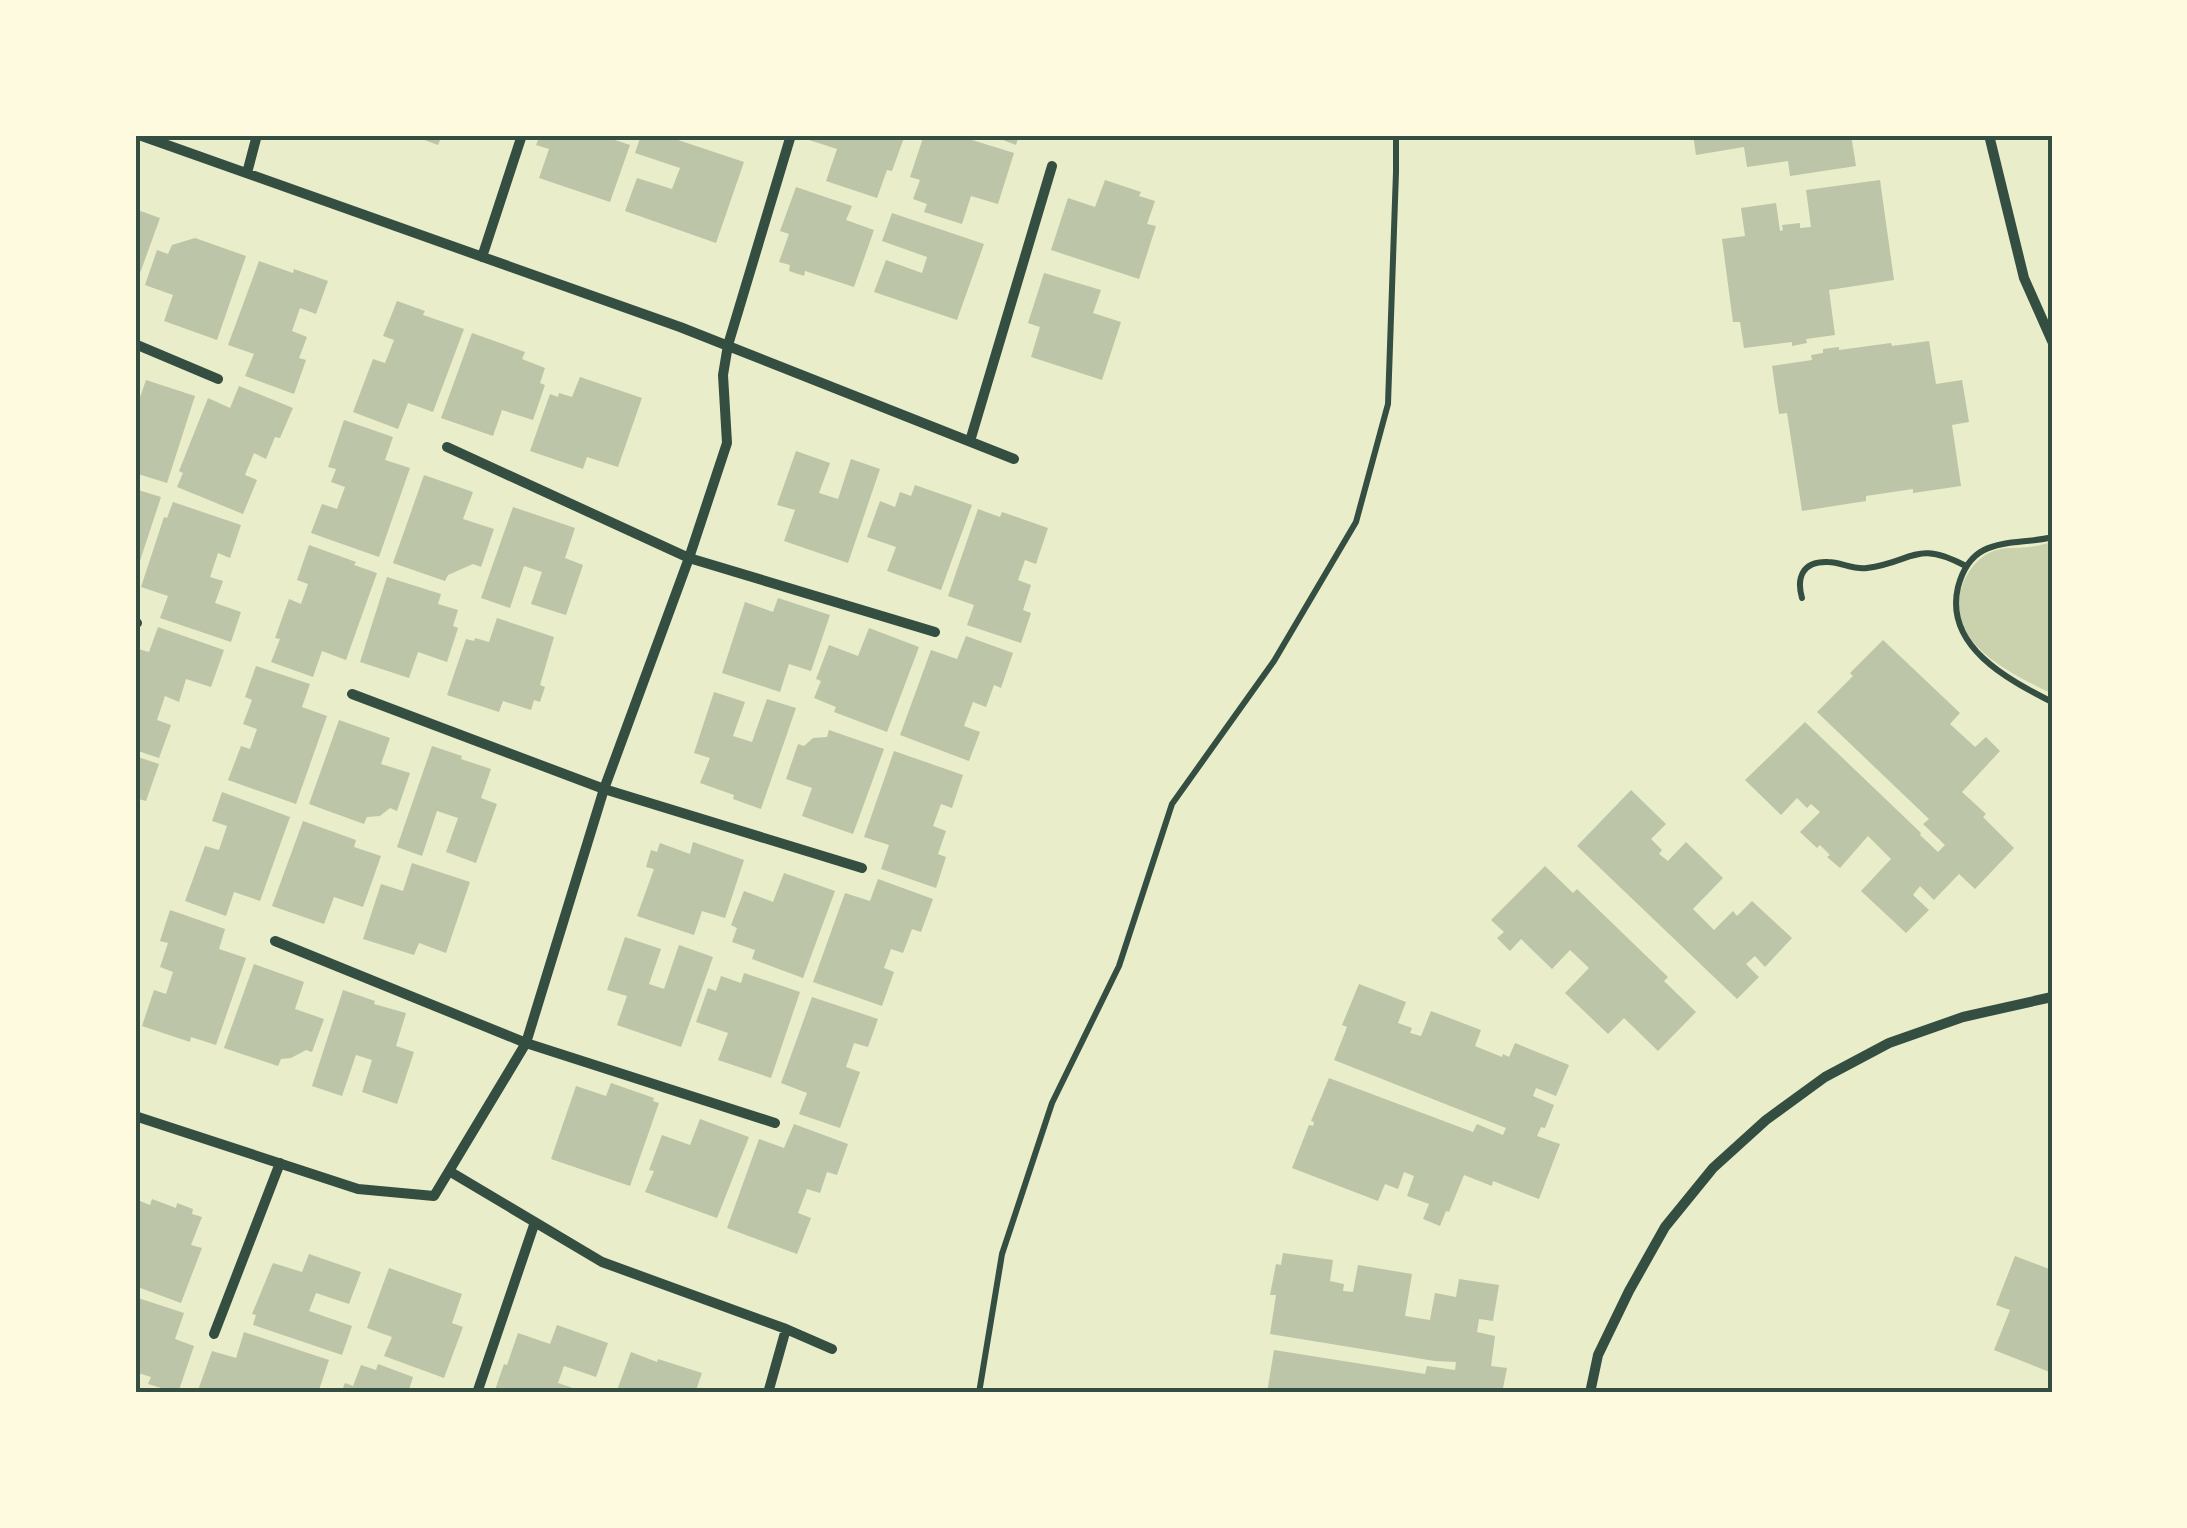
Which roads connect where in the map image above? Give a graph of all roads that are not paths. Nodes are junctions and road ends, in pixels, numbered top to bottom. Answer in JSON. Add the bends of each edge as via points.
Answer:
{"nodes":[{"id":1,"x":139,"y":135,"type":"edge"},
{"id":2,"x":258,"y":135,"type":"edge"},
{"id":3,"x":522,"y":135,"type":"edge"},
{"id":4,"x":791,"y":135,"type":"edge"},
{"id":5,"x":1988,"y":135,"type":"edge"},
{"id":6,"x":1052,"y":166,"type":"dead end"},
{"id":7,"x":247,"y":173,"type":"junction"},
{"id":8,"x":482,"y":256,"type":"junction"},
{"id":9,"x":2052,"y":341,"type":"edge"},
{"id":10,"x":135,"y":344,"type":"edge"},
{"id":11,"x":728,"y":346,"type":"junction"},
{"id":12,"x":218,"y":379,"type":"dead end"},
{"id":13,"x":970,"y":442,"type":"junction"},
{"id":14,"x":447,"y":448,"type":"dead end"},
{"id":15,"x":1014,"y":459,"type":"dead end"},
{"id":16,"x":688,"y":558,"type":"junction"},
{"id":17,"x":936,"y":632,"type":"dead end"},
{"id":18,"x":352,"y":694,"type":"dead end"},
{"id":19,"x":604,"y":789,"type":"junction"},
{"id":20,"x":862,"y":868,"type":"dead end"},
{"id":21,"x":275,"y":941,"type":"dead end"},
{"id":22,"x":2052,"y":997,"type":"edge"},
{"id":23,"x":526,"y":1043,"type":"junction"},
{"id":24,"x":135,"y":1116,"type":"edge"},
{"id":25,"x":775,"y":1123,"type":"dead end"},
{"id":26,"x":280,"y":1163,"type":"junction"},
{"id":27,"x":449,"y":1171,"type":"junction"},
{"id":28,"x":535,"y":1222,"type":"junction"},
{"id":29,"x":786,"y":1329,"type":"junction"},
{"id":30,"x":214,"y":1334,"type":"dead end"},
{"id":31,"x":832,"y":1349,"type":"dead end"},
{"id":32,"x":477,"y":1393,"type":"edge"},
{"id":33,"x":768,"y":1393,"type":"edge"},
{"id":34,"x":1590,"y":1393,"type":"edge"}],
"edges":[{"from":1,"to":7,"type":"street"},
{"from":2,"to":7,"type":"street"},
{"from":3,"to":8,"type":"street"},
{"from":4,"to":11,"type":"street"},
{"from":5,"to":9,"type":"street","via":[[2024,278]]},
{"from":6,"to":13,"type":"street"},
{"from":7,"to":8,"type":"street"},
{"from":8,"to":11,"type":"street"},
{"from":10,"to":12,"type":"street"},
{"from":11,"to":13,"type":"street"},
{"from":11,"to":16,"type":"street","via":[[726,442]]},
{"from":13,"to":15,"type":"street"},
{"from":14,"to":16,"type":"street"},
{"from":16,"to":17,"type":"street"},
{"from":16,"to":19,"type":"street"},
{"from":18,"to":19,"type":"street"},
{"from":19,"to":20,"type":"street"},
{"from":19,"to":23,"type":"street"},
{"from":21,"to":23,"type":"street"},
{"from":22,"to":34,"type":"street","via":[[1889,1043],[1825,1077],[1766,1120],[1664,1227],[1598,1355]]},
{"from":23,"to":25,"type":"street"},
{"from":23,"to":27,"type":"street"},
{"from":24,"to":26,"type":"street"},
{"from":26,"to":27,"type":"street","via":[[358,1189],[434,1196]]},
{"from":26,"to":30,"type":"street"},
{"from":27,"to":28,"type":"street"},
{"from":28,"to":29,"type":"street","via":[[602,1262]]},
{"from":28,"to":32,"type":"street"},
{"from":29,"to":31,"type":"street"},
{"from":29,"to":33,"type":"street"}]}
